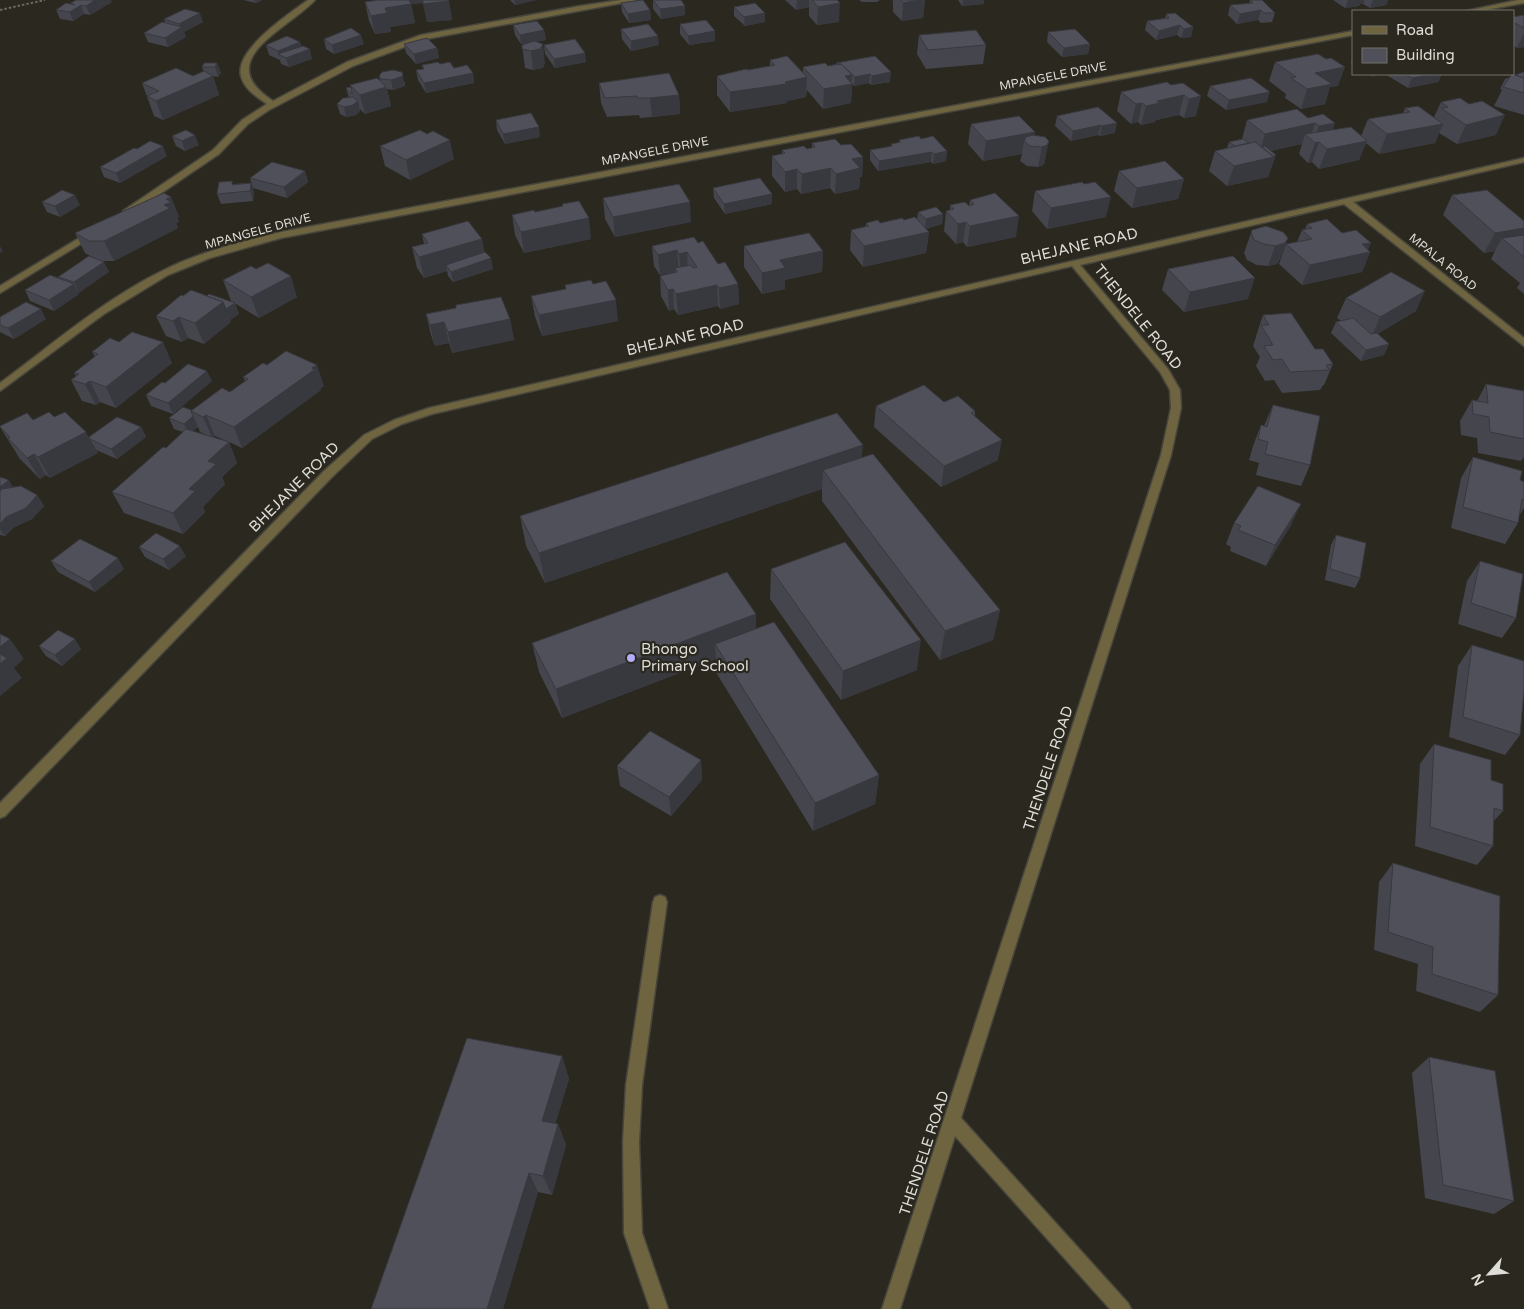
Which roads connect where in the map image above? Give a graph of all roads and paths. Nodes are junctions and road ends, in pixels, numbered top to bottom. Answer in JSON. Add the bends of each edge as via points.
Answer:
{"nodes":[{"id":1,"x":45,"y":0,"type":"edge"},
{"id":2,"x":312,"y":0,"type":"edge"},
{"id":3,"x":635,"y":0,"type":"edge"},
{"id":4,"x":1524,"y":1,"type":"edge"},
{"id":5,"x":0,"y":10,"type":"edge"},
{"id":6,"x":1475,"y":10,"type":"edge"},
{"id":7,"x":1352,"y":33,"type":"edge"},
{"id":8,"x":272,"y":104,"type":"junction"},
{"id":9,"x":1524,"y":160,"type":"edge"},
{"id":10,"x":1346,"y":201,"type":"junction"},
{"id":11,"x":115,"y":219,"type":"edge"},
{"id":12,"x":99,"y":229,"type":"edge"},
{"id":13,"x":1073,"y":262,"type":"junction"},
{"id":14,"x":0,"y":290,"type":"edge"},
{"id":15,"x":1524,"y":343,"type":"edge"},
{"id":16,"x":0,"y":388,"type":"edge"},
{"id":17,"x":0,"y":812,"type":"edge"},
{"id":18,"x":660,"y":902,"type":"dead end"},
{"id":19,"x":952,"y":1120,"type":"junction"},
{"id":20,"x":659,"y":1309,"type":"edge"},
{"id":21,"x":891,"y":1309,"type":"edge"},
{"id":22,"x":1122,"y":1309,"type":"edge"}],
"edges":[{"from":1,"to":5,"type":"path"},
{"from":2,"to":8,"type":"street","via":[[248,57],[244,70],[248,83],[254,93]]},
{"from":3,"to":8,"type":"street","via":[[424,37],[350,64]]},
{"from":4,"to":6,"type":"street"},
{"from":7,"to":16,"type":"street","name":"MPANGELE DRIVE","via":[[281,234],[222,251],[167,272],[124,296]]},
{"from":8,"to":11,"type":"street","via":[[245,122],[216,152]]},
{"from":9,"to":10,"type":"street","name":"BHEJANE ROAD"},
{"from":10,"to":13,"type":"street","name":"BHEJANE ROAD"},
{"from":10,"to":15,"type":"street","name":"MPALA ROAD"},
{"from":12,"to":14,"type":"street"},
{"from":13,"to":17,"type":"street","name":"BHEJANE ROAD","via":[[429,411],[368,437],[287,514]]},
{"from":13,"to":19,"type":"street","name":"THENDELE ROAD","via":[[1164,371],[1175,390],[1176,408],[1166,455]]},
{"from":18,"to":20,"type":"street","via":[[634,1084],[630,1142],[633,1233]]},
{"from":19,"to":21,"type":"street","name":"THENDELE ROAD"},
{"from":19,"to":22,"type":"street"}]}
